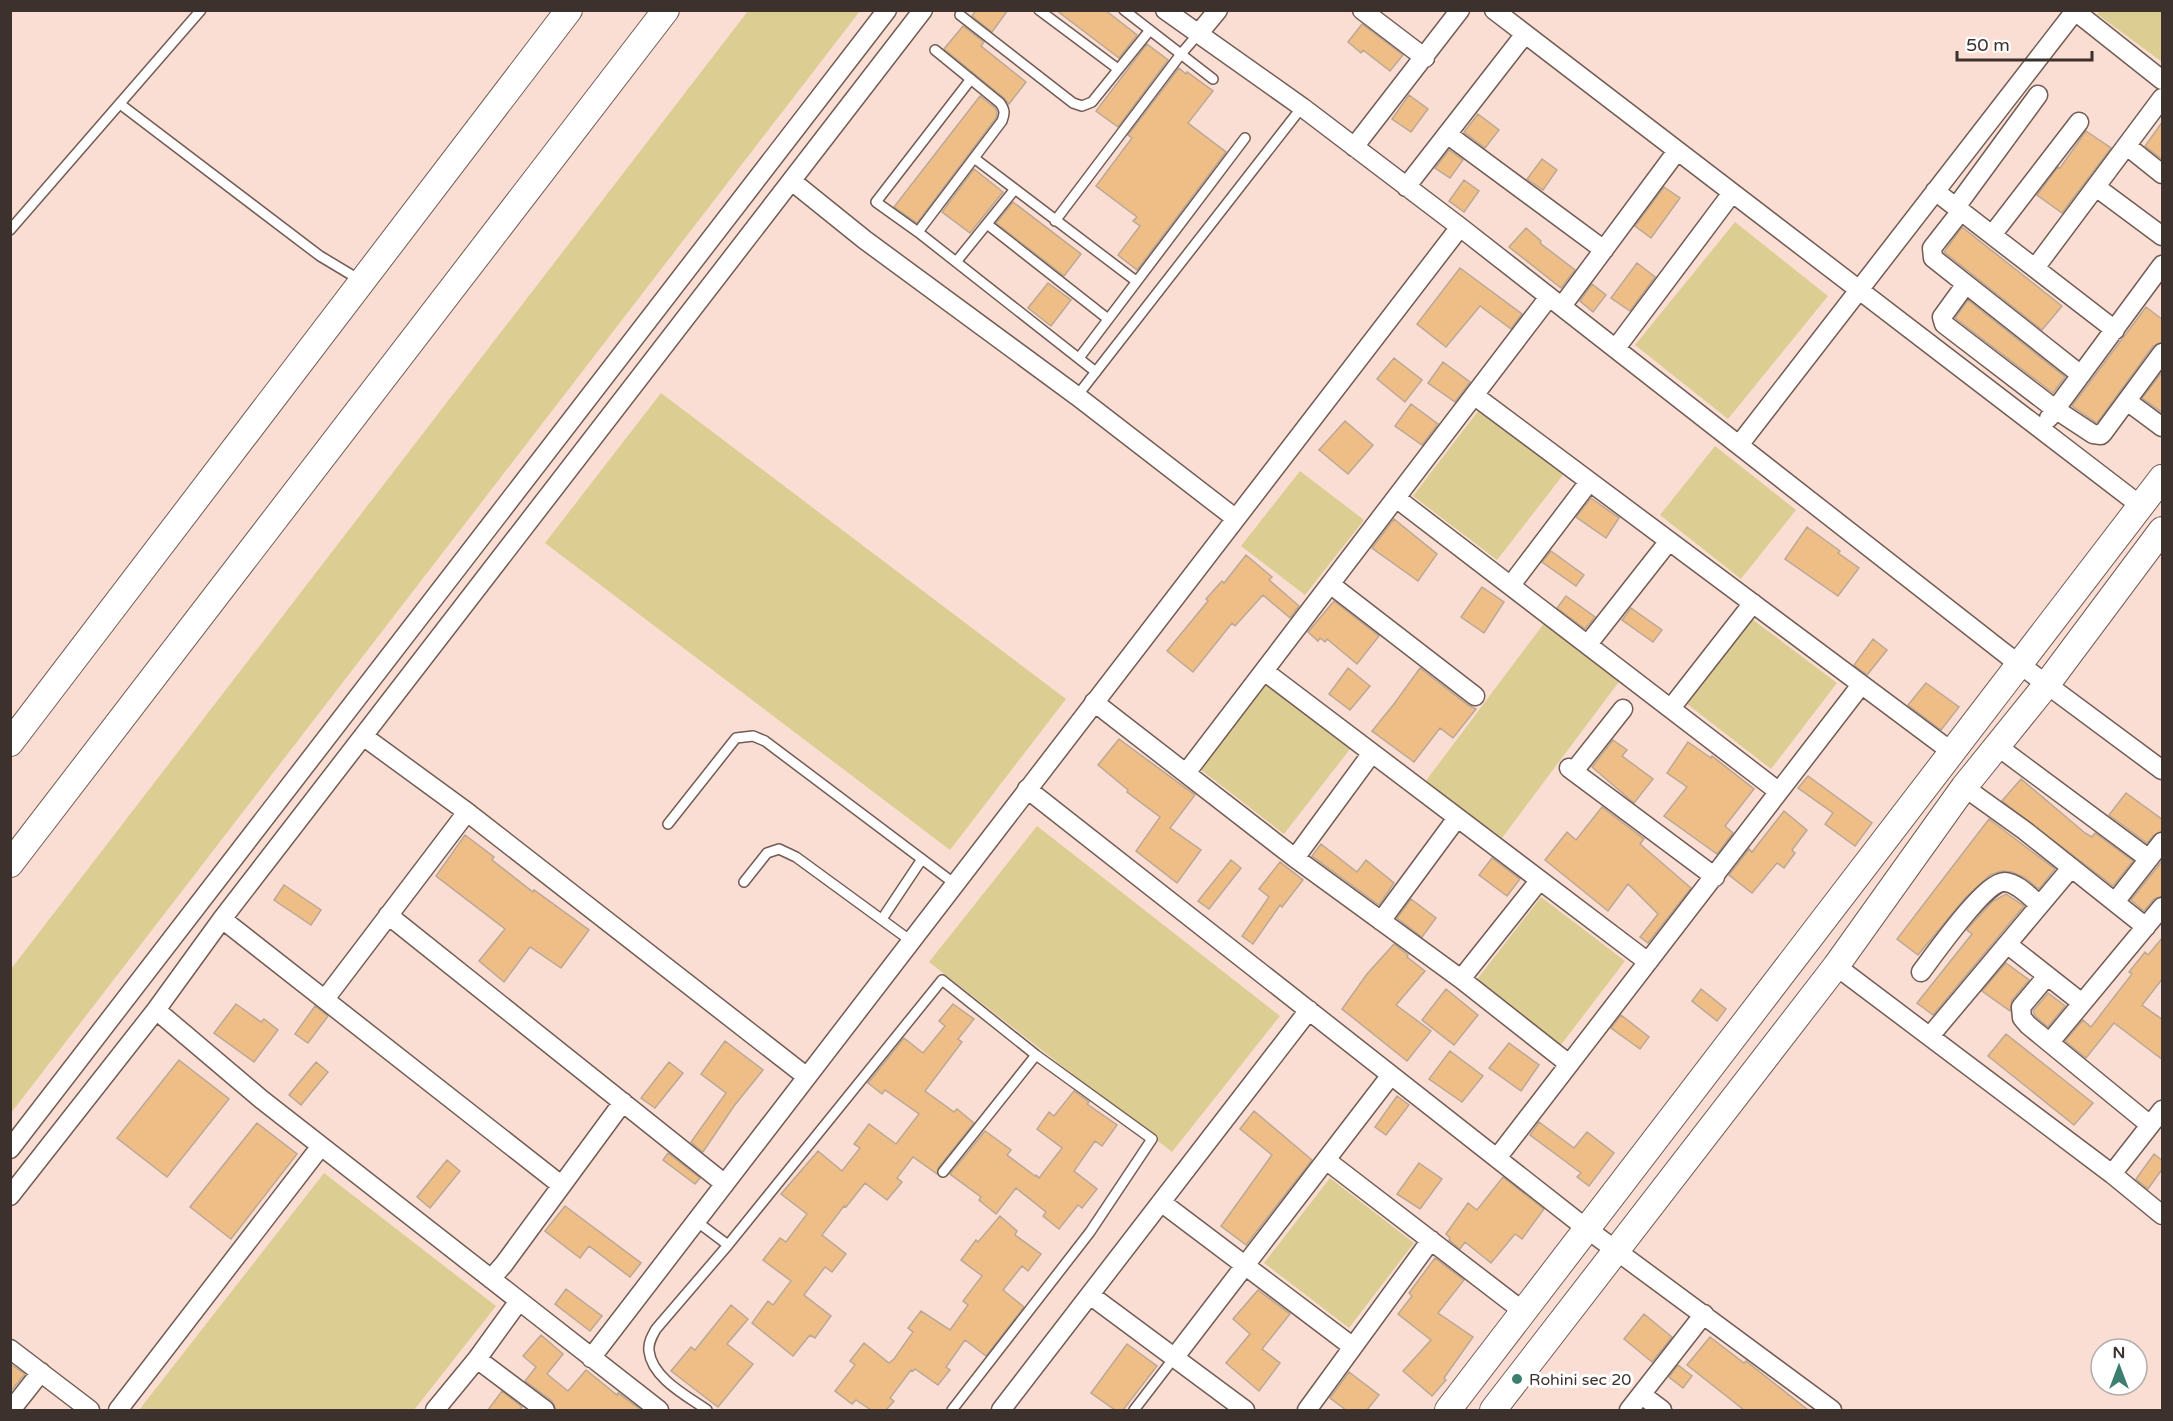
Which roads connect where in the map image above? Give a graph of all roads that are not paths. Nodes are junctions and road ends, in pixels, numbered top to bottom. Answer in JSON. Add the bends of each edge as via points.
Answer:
{"nodes":[{"id":1,"x":201,"y":10,"type":"edge"},
{"id":2,"x":569,"y":10,"type":"edge"},
{"id":3,"x":666,"y":10,"type":"edge"},
{"id":4,"x":887,"y":10,"type":"edge"},
{"id":5,"x":923,"y":10,"type":"edge"},
{"id":6,"x":1039,"y":10,"type":"edge"},
{"id":7,"x":1124,"y":10,"type":"edge"},
{"id":8,"x":1166,"y":10,"type":"edge"},
{"id":9,"x":1218,"y":10,"type":"edge"},
{"id":10,"x":1362,"y":10,"type":"edge"},
{"id":11,"x":1460,"y":10,"type":"edge"},
{"id":12,"x":1494,"y":10,"type":"edge"},
{"id":13,"x":960,"y":15,"type":"dead end"},
{"id":14,"x":1150,"y":30,"type":"junction"},
{"id":15,"x":1199,"y":33,"type":"junction"},
{"id":16,"x":1525,"y":34,"type":"junction"},
{"id":17,"x":935,"y":50,"type":"dead end"},
{"id":18,"x":1181,"y":54,"type":"junction"},
{"id":19,"x":1425,"y":58,"type":"junction"},
{"id":20,"x":1118,"y":69,"type":"junction"},
{"id":21,"x":972,"y":79,"type":"junction"},
{"id":22,"x":1213,"y":79,"type":"dead end"},
{"id":23,"x":2163,"y":80,"type":"edge"},
{"id":24,"x":2038,"y":95,"type":"dead end"},
{"id":25,"x":120,"y":104,"type":"junction"},
{"id":26,"x":1302,"y":107,"type":"junction"},
{"id":27,"x":2159,"y":109,"type":"edge"},
{"id":28,"x":2079,"y":122,"type":"dead end"},
{"id":29,"x":1448,"y":134,"type":"junction"},
{"id":30,"x":1245,"y":138,"type":"dead end"},
{"id":31,"x":2127,"y":146,"type":"junction"},
{"id":32,"x":1354,"y":147,"type":"junction"},
{"id":33,"x":1677,"y":151,"type":"junction"},
{"id":34,"x":974,"y":158,"type":"junction"},
{"id":35,"x":2163,"y":174,"type":"edge"},
{"id":36,"x":793,"y":182,"type":"junction"},
{"id":37,"x":1406,"y":187,"type":"junction"},
{"id":38,"x":2096,"y":187,"type":"junction"},
{"id":39,"x":1016,"y":189,"type":"junction"},
{"id":40,"x":1935,"y":191,"type":"junction"},
{"id":41,"x":1732,"y":193,"type":"junction"},
{"id":42,"x":1959,"y":209,"type":"junction"},
{"id":43,"x":1056,"y":221,"type":"junction"},
{"id":44,"x":987,"y":224,"type":"junction"},
{"id":45,"x":1460,"y":227,"type":"junction"},
{"id":46,"x":10,"y":230,"type":"edge"},
{"id":47,"x":918,"y":232,"type":"junction"},
{"id":48,"x":1992,"y":235,"type":"junction"},
{"id":49,"x":2163,"y":236,"type":"edge"},
{"id":50,"x":1604,"y":250,"type":"junction"},
{"id":51,"x":956,"y":262,"type":"junction"},
{"id":52,"x":2163,"y":266,"type":"edge"},
{"id":53,"x":2035,"y":268,"type":"junction"},
{"id":54,"x":362,"y":281,"type":"junction"},
{"id":55,"x":1136,"y":281,"type":"junction"},
{"id":56,"x":1966,"y":284,"type":"junction"},
{"id":57,"x":1858,"y":290,"type":"junction"},
{"id":58,"x":1555,"y":302,"type":"junction"},
{"id":59,"x":1108,"y":319,"type":"junction"},
{"id":60,"x":2115,"y":330,"type":"junction"},
{"id":61,"x":1616,"y":348,"type":"junction"},
{"id":62,"x":2163,"y":353,"type":"edge"},
{"id":63,"x":1078,"y":358,"type":"junction"},
{"id":64,"x":1096,"y":372,"type":"junction"},
{"id":65,"x":2081,"y":375,"type":"junction"},
{"id":66,"x":1077,"y":396,"type":"junction"},
{"id":67,"x":1474,"y":396,"type":"junction"},
{"id":68,"x":2127,"y":401,"type":"junction"},
{"id":69,"x":2055,"y":410,"type":"junction"},
{"id":70,"x":2163,"y":427,"type":"edge"},
{"id":71,"x":2040,"y":429,"type":"junction"},
{"id":72,"x":1739,"y":445,"type":"junction"},
{"id":73,"x":2163,"y":478,"type":"edge"},
{"id":74,"x":1589,"y":482,"type":"junction"},
{"id":75,"x":1396,"y":498,"type":"junction"},
{"id":76,"x":2141,"y":506,"type":"junction"},
{"id":77,"x":1235,"y":518,"type":"junction"},
{"id":78,"x":2163,"y":530,"type":"edge"},
{"id":79,"x":1669,"y":542,"type":"junction"},
{"id":80,"x":1330,"y":584,"type":"junction"},
{"id":81,"x":1511,"y":585,"type":"junction"},
{"id":82,"x":1753,"y":603,"type":"junction"},
{"id":83,"x":1588,"y":644,"type":"junction"},
{"id":84,"x":2020,"y":664,"type":"junction"},
{"id":85,"x":1264,"y":671,"type":"junction"},
{"id":86,"x":2047,"y":684,"type":"junction"},
{"id":87,"x":1862,"y":685,"type":"junction"},
{"id":88,"x":1475,"y":696,"type":"dead end"},
{"id":89,"x":1094,"y":702,"type":"junction"},
{"id":90,"x":1671,"y":708,"type":"junction"},
{"id":91,"x":1623,"y":709,"type":"dead end"},
{"id":92,"x":363,"y":736,"type":"junction"},
{"id":93,"x":10,"y":743,"type":"edge"},
{"id":94,"x":1997,"y":746,"type":"junction"},
{"id":95,"x":1952,"y":752,"type":"junction"},
{"id":96,"x":1372,"y":753,"type":"junction"},
{"id":97,"x":2163,"y":770,"type":"edge"},
{"id":98,"x":1186,"y":773,"type":"junction"},
{"id":99,"x":1964,"y":787,"type":"junction"},
{"id":100,"x":1027,"y":789,"type":"junction"},
{"id":101,"x":1778,"y":791,"type":"junction"},
{"id":102,"x":467,"y":812,"type":"junction"},
{"id":103,"x":1457,"y":818,"type":"junction"},
{"id":104,"x":668,"y":824,"type":"dead end"},
{"id":105,"x":2163,"y":842,"type":"edge"},
{"id":106,"x":1295,"y":858,"type":"junction"},
{"id":107,"x":922,"y":859,"type":"junction"},
{"id":108,"x":2149,"y":859,"type":"junction"},
{"id":109,"x":10,"y":864,"type":"edge"},
{"id":110,"x":2071,"y":868,"type":"junction"},
{"id":111,"x":1715,"y":877,"type":"junction"},
{"id":112,"x":1539,"y":881,"type":"junction"},
{"id":113,"x":744,"y":882,"type":"dead end"},
{"id":114,"x":955,"y":884,"type":"junction"},
{"id":115,"x":2115,"y":902,"type":"junction"},
{"id":116,"x":2040,"y":905,"type":"junction"},
{"id":117,"x":2163,"y":907,"type":"edge"},
{"id":118,"x":388,"y":915,"type":"junction"},
{"id":119,"x":222,"y":919,"type":"junction"},
{"id":120,"x":882,"y":919,"type":"junction"},
{"id":121,"x":1381,"y":921,"type":"junction"},
{"id":122,"x":2146,"y":927,"type":"junction"},
{"id":123,"x":911,"y":941,"type":"junction"},
{"id":124,"x":2007,"y":944,"type":"junction"},
{"id":125,"x":1648,"y":962,"type":"junction"},
{"id":126,"x":1836,"y":966,"type":"junction"},
{"id":127,"x":1921,"y":972,"type":"dead end"},
{"id":128,"x":2047,"y":976,"type":"junction"},
{"id":129,"x":1461,"y":980,"type":"junction"},
{"id":130,"x":325,"y":999,"type":"junction"},
{"id":131,"x":2082,"y":1003,"type":"junction"},
{"id":132,"x":156,"y":1010,"type":"junction"},
{"id":133,"x":1309,"y":1010,"type":"junction"},
{"id":134,"x":1930,"y":1036,"type":"junction"},
{"id":135,"x":2050,"y":1042,"type":"junction"},
{"id":136,"x":1036,"y":1055,"type":"junction"},
{"id":137,"x":1569,"y":1064,"type":"junction"},
{"id":138,"x":1391,"y":1075,"type":"junction"},
{"id":139,"x":807,"y":1077,"type":"junction"},
{"id":140,"x":623,"y":1102,"type":"junction"},
{"id":141,"x":2163,"y":1110,"type":"edge"},
{"id":142,"x":2150,"y":1125,"type":"junction"},
{"id":143,"x":321,"y":1146,"type":"junction"},
{"id":144,"x":10,"y":1149,"type":"edge"},
{"id":145,"x":1497,"y":1158,"type":"junction"},
{"id":146,"x":1326,"y":1160,"type":"junction"},
{"id":147,"x":943,"y":1172,"type":"dead end"},
{"id":148,"x":2112,"y":1174,"type":"junction"},
{"id":149,"x":725,"y":1184,"type":"junction"},
{"id":150,"x":561,"y":1185,"type":"junction"},
{"id":151,"x":10,"y":1196,"type":"edge"},
{"id":152,"x":1161,"y":1202,"type":"junction"},
{"id":153,"x":2163,"y":1215,"type":"edge"},
{"id":154,"x":696,"y":1221,"type":"junction"},
{"id":155,"x":1587,"y":1229,"type":"junction"},
{"id":156,"x":1431,"y":1240,"type":"junction"},
{"id":157,"x":728,"y":1245,"type":"junction"},
{"id":158,"x":1616,"y":1250,"type":"junction"},
{"id":159,"x":1246,"y":1266,"type":"junction"},
{"id":160,"x":491,"y":1279,"type":"junction"},
{"id":161,"x":1090,"y":1294,"type":"junction"},
{"id":162,"x":519,"y":1301,"type":"junction"},
{"id":163,"x":1524,"y":1312,"type":"junction"},
{"id":164,"x":1704,"y":1314,"type":"junction"},
{"id":165,"x":1353,"y":1347,"type":"junction"},
{"id":166,"x":10,"y":1349,"type":"edge"},
{"id":167,"x":591,"y":1358,"type":"junction"},
{"id":168,"x":1174,"y":1358,"type":"junction"},
{"id":169,"x":477,"y":1359,"type":"junction"},
{"id":170,"x":41,"y":1372,"type":"junction"},
{"id":171,"x":1642,"y":1395,"type":"junction"},
{"id":172,"x":11,"y":1410,"type":"edge"},
{"id":173,"x":90,"y":1410,"type":"edge"},
{"id":174,"x":118,"y":1410,"type":"edge"},
{"id":175,"x":438,"y":1410,"type":"edge"},
{"id":176,"x":545,"y":1410,"type":"edge"},
{"id":177,"x":659,"y":1410,"type":"edge"},
{"id":178,"x":707,"y":1410,"type":"edge"},
{"id":179,"x":952,"y":1410,"type":"edge"},
{"id":180,"x":1000,"y":1410,"type":"edge"},
{"id":181,"x":1134,"y":1410,"type":"edge"},
{"id":182,"x":1245,"y":1410,"type":"edge"},
{"id":183,"x":1307,"y":1410,"type":"edge"},
{"id":184,"x":1448,"y":1410,"type":"edge"},
{"id":185,"x":1493,"y":1410,"type":"edge"},
{"id":186,"x":1629,"y":1410,"type":"edge"},
{"id":187,"x":1662,"y":1410,"type":"edge"},
{"id":188,"x":1832,"y":1410,"type":"edge"}],
"edges":[{"from":1,"to":25,"type":"lane"},
{"from":2,"to":54,"type":"street"},
{"from":3,"to":109,"type":"street"},
{"from":4,"to":144,"type":"street"},
{"from":5,"to":36,"type":"street"},
{"from":6,"to":20,"type":"lane"},
{"from":7,"to":14,"type":"lane"},
{"from":8,"to":15,"type":"street"},
{"from":9,"to":15,"type":"street"},
{"from":10,"to":19,"type":"street"},
{"from":11,"to":19,"type":"street"},
{"from":12,"to":16,"type":"street"},
{"from":13,"to":20,"type":"lane","via":[[1073,103],[1082,106],[1092,102]]},
{"from":14,"to":18,"type":"lane"},
{"from":14,"to":20,"type":"lane"},
{"from":15,"to":18,"type":"lane"},
{"from":15,"to":26,"type":"street"},
{"from":16,"to":29,"type":"street"},
{"from":16,"to":33,"type":"street"},
{"from":17,"to":21,"type":"lane"},
{"from":18,"to":22,"type":"lane"},
{"from":18,"to":43,"type":"lane"},
{"from":19,"to":32,"type":"street"},
{"from":21,"to":34,"type":"lane","via":[[1005,109],[1002,121]]},
{"from":21,"to":47,"type":"lane","via":[[876,202]]},
{"from":23,"to":40,"type":"street","via":[[2075,10]]},
{"from":24,"to":42,"type":"street"},
{"from":25,"to":46,"type":"lane"},
{"from":25,"to":54,"type":"lane","via":[[320,256]]},
{"from":26,"to":32,"type":"street"},
{"from":26,"to":64,"type":"lane"},
{"from":27,"to":31,"type":"street"},
{"from":28,"to":48,"type":"street"},
{"from":29,"to":37,"type":"street"},
{"from":29,"to":50,"type":"street"},
{"from":30,"to":55,"type":"lane"},
{"from":31,"to":35,"type":"street"},
{"from":31,"to":38,"type":"street"},
{"from":32,"to":37,"type":"street"},
{"from":33,"to":41,"type":"street"},
{"from":33,"to":50,"type":"street"},
{"from":34,"to":39,"type":"lane"},
{"from":34,"to":47,"type":"lane"},
{"from":36,"to":66,"type":"street"},
{"from":36,"to":92,"type":"street"},
{"from":37,"to":45,"type":"street"},
{"from":38,"to":49,"type":"street"},
{"from":38,"to":53,"type":"street"},
{"from":39,"to":43,"type":"lane"},
{"from":39,"to":44,"type":"lane"},
{"from":40,"to":42,"type":"street"},
{"from":40,"to":57,"type":"street"},
{"from":41,"to":57,"type":"street"},
{"from":41,"to":61,"type":"street"},
{"from":42,"to":48,"type":"street"},
{"from":42,"to":56,"type":"street","via":[[1931,253],[1932,258]]},
{"from":43,"to":55,"type":"lane"},
{"from":44,"to":51,"type":"lane"},
{"from":44,"to":59,"type":"lane"},
{"from":45,"to":58,"type":"street"},
{"from":45,"to":77,"type":"street"},
{"from":47,"to":51,"type":"lane"},
{"from":48,"to":53,"type":"street"},
{"from":50,"to":58,"type":"street"},
{"from":51,"to":63,"type":"lane"},
{"from":52,"to":60,"type":"street"},
{"from":53,"to":60,"type":"street"},
{"from":54,"to":93,"type":"street"},
{"from":55,"to":59,"type":"lane"},
{"from":56,"to":65,"type":"street"},
{"from":56,"to":69,"type":"street","via":[[1941,317],[1942,321]]},
{"from":57,"to":71,"type":"street"},
{"from":57,"to":72,"type":"street"},
{"from":58,"to":61,"type":"street"},
{"from":58,"to":67,"type":"street"},
{"from":59,"to":63,"type":"lane"},
{"from":60,"to":65,"type":"street"},
{"from":61,"to":72,"type":"street"},
{"from":62,"to":68,"type":"street"},
{"from":63,"to":64,"type":"lane"},
{"from":64,"to":66,"type":"lane"},
{"from":65,"to":69,"type":"street"},
{"from":66,"to":77,"type":"street"},
{"from":67,"to":74,"type":"street"},
{"from":67,"to":75,"type":"street"},
{"from":68,"to":69,"type":"street","via":[[2097,436]]},
{"from":68,"to":70,"type":"street"},
{"from":69,"to":71,"type":"street"},
{"from":71,"to":76,"type":"street"},
{"from":72,"to":84,"type":"street"},
{"from":73,"to":76,"type":"street"},
{"from":74,"to":79,"type":"street"},
{"from":74,"to":81,"type":"street"},
{"from":75,"to":80,"type":"street"},
{"from":75,"to":81,"type":"street"},
{"from":76,"to":84,"type":"street"},
{"from":77,"to":89,"type":"street"},
{"from":78,"to":86,"type":"street"},
{"from":79,"to":82,"type":"street"},
{"from":79,"to":83,"type":"street"},
{"from":80,"to":85,"type":"street"},
{"from":80,"to":88,"type":"street"},
{"from":81,"to":83,"type":"street"},
{"from":82,"to":87,"type":"street"},
{"from":82,"to":90,"type":"street"},
{"from":83,"to":90,"type":"street"},
{"from":84,"to":86,"type":"street"},
{"from":84,"to":95,"type":"street"},
{"from":85,"to":96,"type":"street"},
{"from":85,"to":98,"type":"street"},
{"from":86,"to":94,"type":"street"},
{"from":86,"to":97,"type":"street"},
{"from":87,"to":95,"type":"street"},
{"from":87,"to":101,"type":"street"},
{"from":89,"to":98,"type":"street"},
{"from":89,"to":100,"type":"street"},
{"from":90,"to":101,"type":"street"},
{"from":91,"to":111,"type":"street","via":[[1571,770]]},
{"from":92,"to":102,"type":"street"},
{"from":92,"to":119,"type":"street"},
{"from":94,"to":99,"type":"street"},
{"from":94,"to":108,"type":"street"},
{"from":95,"to":155,"type":"street"},
{"from":96,"to":103,"type":"street"},
{"from":96,"to":106,"type":"street"},
{"from":98,"to":106,"type":"street"},
{"from":99,"to":110,"type":"street"},
{"from":99,"to":126,"type":"street"},
{"from":100,"to":114,"type":"street"},
{"from":100,"to":133,"type":"street"},
{"from":101,"to":111,"type":"street"},
{"from":102,"to":118,"type":"street"},
{"from":102,"to":139,"type":"street"},
{"from":103,"to":112,"type":"street"},
{"from":103,"to":121,"type":"street"},
{"from":104,"to":107,"type":"lane","via":[[736,738],[753,736],[765,741]]},
{"from":105,"to":108,"type":"street"},
{"from":106,"to":121,"type":"street"},
{"from":107,"to":114,"type":"lane"},
{"from":107,"to":120,"type":"lane"},
{"from":108,"to":115,"type":"street"},
{"from":110,"to":115,"type":"street"},
{"from":110,"to":116,"type":"street"},
{"from":111,"to":125,"type":"street"},
{"from":112,"to":125,"type":"street"},
{"from":112,"to":129,"type":"street"},
{"from":113,"to":120,"type":"lane","via":[[767,853],[779,849]]},
{"from":114,"to":123,"type":"street"},
{"from":115,"to":122,"type":"street"},
{"from":116,"to":124,"type":"street"},
{"from":116,"to":127,"type":"street","via":[[2013,884],[1996,883]]},
{"from":117,"to":122,"type":"street"},
{"from":118,"to":130,"type":"street"},
{"from":118,"to":140,"type":"street"},
{"from":119,"to":130,"type":"street"},
{"from":119,"to":132,"type":"street"},
{"from":120,"to":123,"type":"lane"},
{"from":121,"to":129,"type":"street"},
{"from":122,"to":131,"type":"street"},
{"from":123,"to":139,"type":"street"},
{"from":124,"to":128,"type":"street"},
{"from":124,"to":134,"type":"street"},
{"from":125,"to":137,"type":"street"},
{"from":126,"to":134,"type":"street"},
{"from":126,"to":158,"type":"street"},
{"from":128,"to":131,"type":"street"},
{"from":128,"to":135,"type":"street","via":[[2021,1007],[2021,1013],[2028,1026]]},
{"from":129,"to":137,"type":"street"},
{"from":130,"to":150,"type":"street"},
{"from":131,"to":135,"type":"street"},
{"from":132,"to":143,"type":"street"},
{"from":132,"to":151,"type":"street"},
{"from":133,"to":138,"type":"street"},
{"from":133,"to":152,"type":"street"},
{"from":134,"to":148,"type":"street"},
{"from":135,"to":142,"type":"street"},
{"from":136,"to":147,"type":"lane"},
{"from":136,"to":157,"type":"lane","via":[[942,980]]},
{"from":136,"to":179,"type":"lane","via":[[1152,1138],[1090,1232]]},
{"from":137,"to":145,"type":"street"},
{"from":138,"to":145,"type":"street"},
{"from":138,"to":146,"type":"street"},
{"from":139,"to":149,"type":"street"},
{"from":140,"to":149,"type":"street"},
{"from":140,"to":150,"type":"street"},
{"from":141,"to":142,"type":"street"},
{"from":142,"to":148,"type":"street"},
{"from":143,"to":160,"type":"street"},
{"from":143,"to":174,"type":"street"},
{"from":145,"to":155,"type":"street"},
{"from":146,"to":156,"type":"street"},
{"from":146,"to":159,"type":"street"},
{"from":148,"to":153,"type":"street"},
{"from":149,"to":154,"type":"street"},
{"from":150,"to":160,"type":"street"},
{"from":152,"to":159,"type":"street"},
{"from":152,"to":161,"type":"street"},
{"from":154,"to":157,"type":"lane"},
{"from":154,"to":167,"type":"street"},
{"from":155,"to":158,"type":"street"},
{"from":155,"to":163,"type":"street"},
{"from":156,"to":163,"type":"street"},
{"from":156,"to":165,"type":"street"},
{"from":157,"to":178,"type":"lane","via":[[650,1341],[649,1352],[655,1367],[667,1381]]},
{"from":158,"to":164,"type":"street"},
{"from":158,"to":185,"type":"street"},
{"from":159,"to":165,"type":"street"},
{"from":159,"to":168,"type":"street"},
{"from":160,"to":162,"type":"street"},
{"from":161,"to":168,"type":"street"},
{"from":161,"to":180,"type":"street"},
{"from":162,"to":167,"type":"street"},
{"from":162,"to":169,"type":"street"},
{"from":163,"to":184,"type":"street"},
{"from":164,"to":171,"type":"street"},
{"from":164,"to":188,"type":"street"},
{"from":165,"to":183,"type":"street"},
{"from":166,"to":170,"type":"street"},
{"from":167,"to":177,"type":"street"},
{"from":168,"to":181,"type":"lane"},
{"from":168,"to":182,"type":"street"},
{"from":169,"to":175,"type":"street"},
{"from":169,"to":176,"type":"street"},
{"from":170,"to":172,"type":"street"},
{"from":170,"to":173,"type":"street"},
{"from":171,"to":186,"type":"street"},
{"from":171,"to":187,"type":"street"}]}
